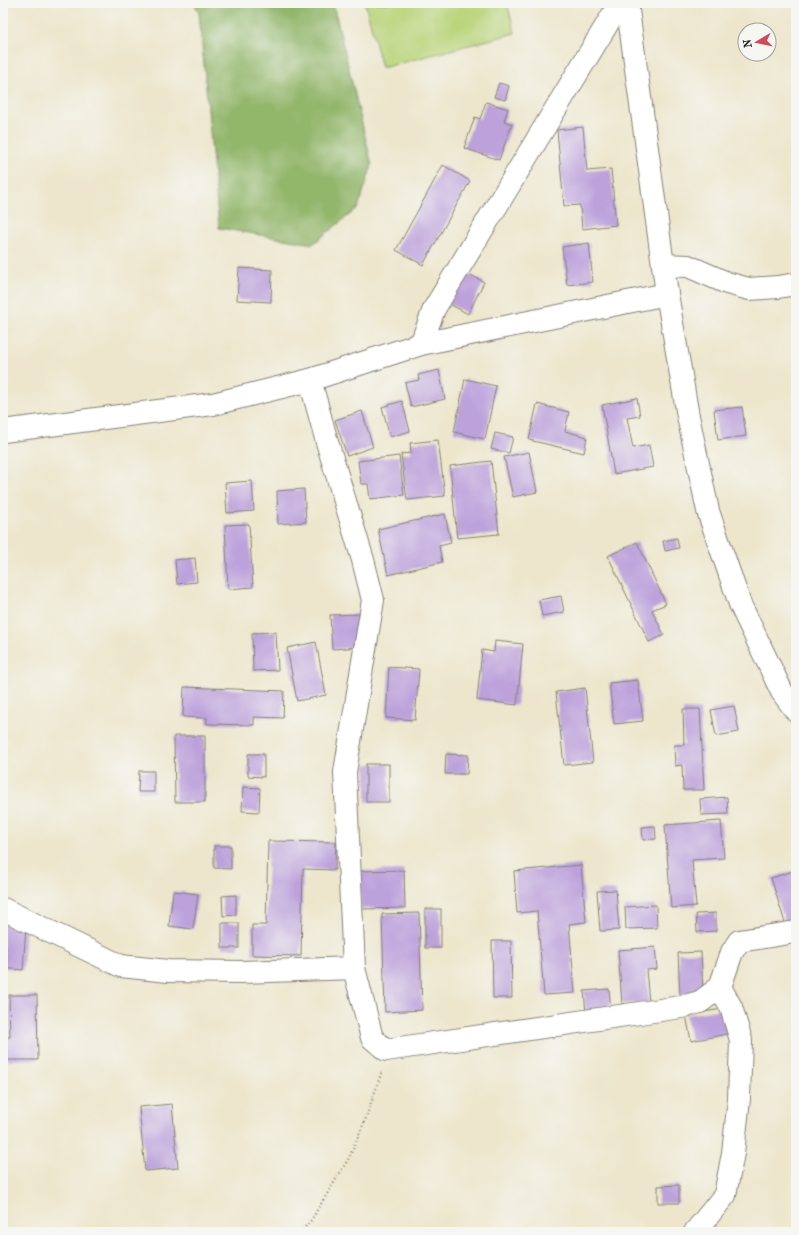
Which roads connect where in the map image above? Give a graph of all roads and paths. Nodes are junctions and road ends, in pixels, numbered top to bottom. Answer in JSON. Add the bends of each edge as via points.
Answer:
{"nodes":[{"id":1,"x":620,"y":3,"type":"edge"},
{"id":2,"x":627,"y":3,"type":"edge"},
{"id":3,"x":663,"y":265,"type":"junction"},
{"id":4,"x":796,"y":284,"type":"edge"},
{"id":5,"x":667,"y":294,"type":"junction"},
{"id":6,"x":422,"y":344,"type":"junction"},
{"id":7,"x":310,"y":380,"type":"junction"},
{"id":8,"x":3,"y":431,"type":"edge"},
{"id":9,"x":796,"y":711,"type":"edge"},
{"id":10,"x":3,"y":909,"type":"edge"},
{"id":11,"x":796,"y":932,"type":"edge"},
{"id":12,"x":354,"y":968,"type":"junction"},
{"id":13,"x":720,"y":987,"type":"junction"},
{"id":14,"x":386,"y":1050,"type":"junction"},
{"id":15,"x":298,"y":1232,"type":"edge"},
{"id":16,"x":695,"y":1232,"type":"edge"}],
"edges":[{"from":1,"to":6,"type":"street","via":[[434,309]]},
{"from":2,"to":3,"type":"street"},
{"from":3,"to":4,"type":"street","via":[[688,266],[727,283],[749,289]]},
{"from":3,"to":5,"type":"street"},
{"from":5,"to":6,"type":"street"},
{"from":5,"to":9,"type":"street","via":[[688,416],[708,511],[740,604],[782,692]]},
{"from":6,"to":7,"type":"street"},
{"from":7,"to":8,"type":"street","via":[[213,404]]},
{"from":7,"to":12,"type":"street","via":[[373,600],[345,772]]},
{"from":10,"to":12,"type":"street","via":[[121,966],[168,971],[242,972]]},
{"from":11,"to":13,"type":"street","via":[[740,941],[732,952]]},
{"from":12,"to":14,"type":"street","via":[[372,1038]]},
{"from":13,"to":14,"type":"street","via":[[700,1002],[681,1007]]},
{"from":13,"to":16,"type":"street","via":[[731,1007],[741,1040],[740,1099],[725,1195]]},
{"from":14,"to":15,"type":"path","via":[[382,1073],[349,1158],[310,1222]]}]}
